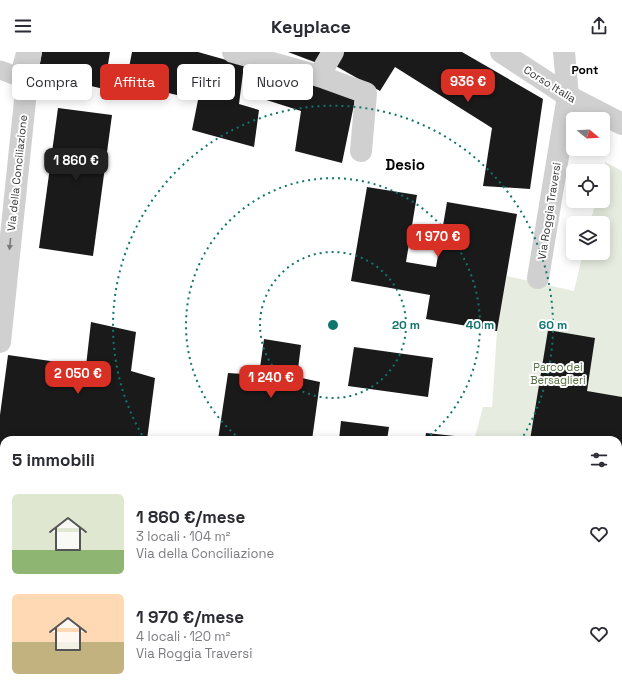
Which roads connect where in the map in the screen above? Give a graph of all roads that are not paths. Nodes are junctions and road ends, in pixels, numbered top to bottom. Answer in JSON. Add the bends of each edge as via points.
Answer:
{"nodes":[{"id":1,"x":26,"y":52,"type":"edge"},
{"id":2,"x":31,"y":52,"type":"edge"},
{"id":3,"x":233,"y":52,"type":"edge"},
{"id":4,"x":333,"y":52,"type":"edge"},
{"id":5,"x":501,"y":52,"type":"edge"},
{"id":6,"x":564,"y":52,"type":"edge"},
{"id":7,"x":0,"y":70,"type":"edge"},
{"id":8,"x":318,"y":76,"type":"junction"},
{"id":9,"x":568,"y":96,"type":"junction"},
{"id":10,"x":622,"y":124,"type":"edge"},
{"id":11,"x":361,"y":151,"type":"dead end"},
{"id":12,"x":538,"y":278,"type":"dead end"},
{"id":13,"x":0,"y":342,"type":"edge"}],
"edges":[{"from":1,"to":7,"type":"street","via":[[19,77]]},
{"from":2,"to":13,"type":"street","name":"Via della Conciliazione","one_way":true},
{"from":3,"to":8,"type":"street"},
{"from":4,"to":8,"type":"street"},
{"from":5,"to":9,"type":"street","name":"Corso Italia"},
{"from":6,"to":9,"type":"street","name":"Via Roggia Traversi"},
{"from":8,"to":11,"type":"street","via":[[366,93]]},
{"from":9,"to":10,"type":"street","name":"Corso Italia"},
{"from":9,"to":12,"type":"street","name":"Via Roggia Traversi"}]}
